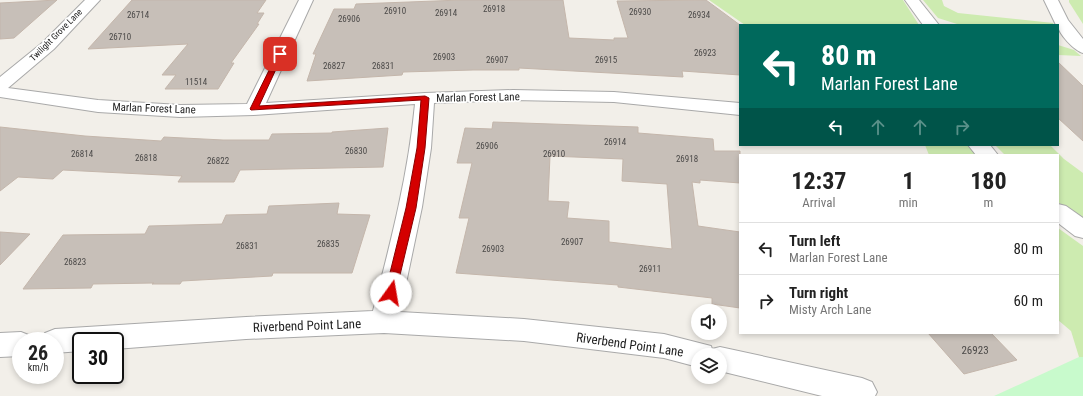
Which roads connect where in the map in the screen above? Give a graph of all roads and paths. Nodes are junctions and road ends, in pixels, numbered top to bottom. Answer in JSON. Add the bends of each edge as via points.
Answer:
{"nodes":[{"id":1,"x":93,"y":0,"type":"edge"},
{"id":2,"x":306,"y":0,"type":"edge"},
{"id":3,"x":912,"y":0,"type":"edge"},
{"id":4,"x":1051,"y":0,"type":"edge"},
{"id":5,"x":930,"y":24,"type":"edge"},
{"id":6,"x":1059,"y":38,"type":"edge"},
{"id":7,"x":1079,"y":44,"type":"edge"},
{"id":8,"x":0,"y":85,"type":"edge"},
{"id":9,"x":0,"y":92,"type":"edge"},
{"id":10,"x":425,"y":98,"type":"junction"},
{"id":11,"x":254,"y":109,"type":"junction"},
{"id":12,"x":739,"y":109,"type":"edge"},
{"id":13,"x":979,"y":146,"type":"edge"},
{"id":14,"x":987,"y":154,"type":"edge"},
{"id":15,"x":1059,"y":213,"type":"edge"},
{"id":16,"x":1083,"y":230,"type":"edge"},
{"id":17,"x":384,"y":322,"type":"junction"},
{"id":18,"x":64,"y":341,"type":"edge"},
{"id":19,"x":0,"y":344,"type":"edge"},
{"id":20,"x":12,"y":344,"type":"edge"},
{"id":21,"x":691,"y":353,"type":"edge"},
{"id":22,"x":727,"y":361,"type":"edge"},
{"id":23,"x":862,"y":392,"type":"dead end"}],
"edges":[{"from":1,"to":8,"type":"street","name":"Twilight Grove Lane","via":[[55,40]]},
{"from":2,"to":11,"type":"street"},
{"from":3,"to":5,"type":"street"},
{"from":4,"to":7,"type":"street","via":[[1057,17]]},
{"from":6,"to":7,"type":"street"},
{"from":9,"to":11,"type":"street","name":"Marlan Forest Lane","via":[[113,107],[180,111]]},
{"from":10,"to":11,"type":"street","name":"Marlan Forest Lane"},
{"from":10,"to":12,"type":"street","name":"Marlan Forest Lane","via":[[513,95],[614,97]]},
{"from":10,"to":17,"type":"street","via":[[421,148],[411,208]]},
{"from":13,"to":14,"type":"street"},
{"from":15,"to":16,"type":"street"},
{"from":17,"to":18,"type":"street","name":"Riverbend Point Lane","via":[[246,328]]},
{"from":17,"to":21,"type":"street","name":"Riverbend Point Lane","via":[[524,330],[664,346]]},
{"from":19,"to":20,"type":"street"},
{"from":22,"to":23,"type":"street"}]}
